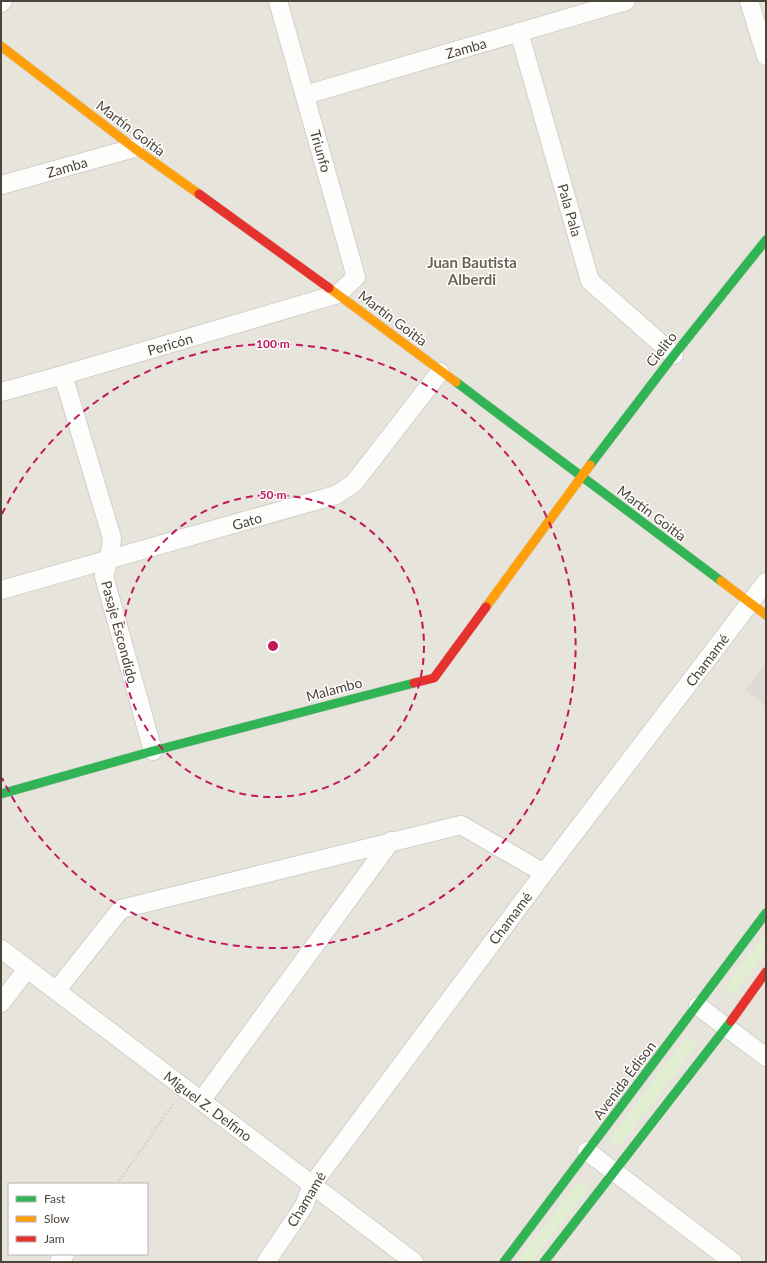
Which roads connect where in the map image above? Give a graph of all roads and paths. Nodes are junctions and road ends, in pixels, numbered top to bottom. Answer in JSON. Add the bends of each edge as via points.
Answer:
{"nodes":[{"id":1,"x":278,"y":1,"type":"edge"},
{"id":2,"x":626,"y":1,"type":"edge"},
{"id":3,"x":750,"y":1,"type":"edge"},
{"id":4,"x":518,"y":32,"type":"junction"},
{"id":5,"x":1,"y":46,"type":"edge"},
{"id":6,"x":766,"y":56,"type":"edge"},
{"id":7,"x":305,"y":95,"type":"junction"},
{"id":8,"x":134,"y":148,"type":"junction"},
{"id":9,"x":1,"y":185,"type":"edge"},
{"id":10,"x":766,"y":240,"type":"edge"},
{"id":11,"x":338,"y":294,"type":"junction"},
{"id":12,"x":674,"y":355,"type":"junction"},
{"id":13,"x":440,"y":372,"type":"junction"},
{"id":14,"x":63,"y":375,"type":"junction"},
{"id":15,"x":1,"y":392,"type":"edge"},
{"id":16,"x":581,"y":477,"type":"junction"},
{"id":17,"x":109,"y":560,"type":"junction"},
{"id":18,"x":766,"y":582,"type":"edge"},
{"id":19,"x":1,"y":590,"type":"edge"},
{"id":20,"x":750,"y":604,"type":"junction"},
{"id":21,"x":766,"y":615,"type":"edge"},
{"id":22,"x":153,"y":751,"type":"junction"},
{"id":23,"x":1,"y":794,"type":"edge"},
{"id":24,"x":391,"y":841,"type":"junction"},
{"id":25,"x":544,"y":873,"type":"junction"},
{"id":26,"x":766,"y":913,"type":"edge"},
{"id":27,"x":1,"y":949,"type":"edge"},
{"id":28,"x":27,"y":969,"type":"junction"},
{"id":29,"x":766,"y":972,"type":"edge"},
{"id":30,"x":56,"y":991,"type":"junction"},
{"id":31,"x":1,"y":1003,"type":"edge"},
{"id":32,"x":698,"y":1006,"type":"junction"},
{"id":33,"x":726,"y":1027,"type":"junction"},
{"id":34,"x":766,"y":1057,"type":"edge"},
{"id":35,"x":184,"y":1088,"type":"junction"},
{"id":36,"x":201,"y":1101,"type":"junction"},
{"id":37,"x":587,"y":1151,"type":"junction"},
{"id":38,"x":615,"y":1172,"type":"junction"},
{"id":39,"x":118,"y":1183,"type":"edge"},
{"id":40,"x":312,"y":1185,"type":"junction"},
{"id":41,"x":266,"y":1262,"type":"edge"},
{"id":42,"x":414,"y":1262,"type":"edge"},
{"id":43,"x":504,"y":1262,"type":"edge"},
{"id":44,"x":544,"y":1262,"type":"edge"},
{"id":45,"x":733,"y":1262,"type":"edge"}],
"edges":[{"from":1,"to":7,"type":"street","name":"Triunfo"},
{"from":2,"to":4,"type":"street","name":"Zamba"},
{"from":3,"to":6,"type":"street"},
{"from":4,"to":7,"type":"street","name":"Zamba"},
{"from":4,"to":12,"type":"street","name":"Pala Pala","via":[[590,281]]},
{"from":5,"to":8,"type":"street","name":"Martín Goitía"},
{"from":7,"to":11,"type":"street","name":"Triunfo","via":[[356,277]]},
{"from":8,"to":9,"type":"street","name":"Zamba"},
{"from":8,"to":11,"type":"street","name":"Martín Goitía"},
{"from":10,"to":12,"type":"street","name":"Cielito"},
{"from":11,"to":13,"type":"street","name":"Martín Goitía"},
{"from":11,"to":14,"type":"street","name":"Pericón"},
{"from":12,"to":16,"type":"street","name":"Cielito"},
{"from":13,"to":16,"type":"street","name":"Martín Goitía"},
{"from":13,"to":17,"type":"street","name":"Gato","via":[[354,483],[336,495]]},
{"from":14,"to":15,"type":"street","name":"Pericón"},
{"from":14,"to":17,"type":"street","name":"Pasaje Escondido","via":[[112,538]]},
{"from":16,"to":20,"type":"street","name":"Martín Goitía"},
{"from":16,"to":22,"type":"street","name":"Malambo","via":[[434,678]]},
{"from":17,"to":19,"type":"street","name":"Gato"},
{"from":17,"to":22,"type":"street","name":"Pasaje Escondido","via":[[104,576]]},
{"from":18,"to":20,"type":"street","name":"Chamamé"},
{"from":20,"to":21,"type":"street","name":"Martín Goitía"},
{"from":20,"to":25,"type":"street","name":"Chamamé"},
{"from":22,"to":23,"type":"street","name":"Malambo"},
{"from":24,"to":25,"type":"street","via":[[461,825]]},
{"from":24,"to":30,"type":"street","via":[[121,909]]},
{"from":24,"to":36,"type":"street"},
{"from":25,"to":40,"type":"street","name":"Chamamé"},
{"from":26,"to":32,"type":"street","name":"Avenida Édison"},
{"from":27,"to":28,"type":"street","name":"Miguel Z. Delfino"},
{"from":28,"to":30,"type":"street","name":"Miguel Z. Delfino"},
{"from":28,"to":31,"type":"street"},
{"from":29,"to":33,"type":"street"},
{"from":30,"to":35,"type":"street","name":"Miguel Z. Delfino"},
{"from":32,"to":33,"type":"street"},
{"from":32,"to":37,"type":"street","name":"Avenida Édison"},
{"from":33,"to":34,"type":"street"},
{"from":33,"to":38,"type":"street"},
{"from":35,"to":36,"type":"street","name":"Miguel Z. Delfino"},
{"from":35,"to":39,"type":"path"},
{"from":36,"to":40,"type":"street","name":"Miguel Z. Delfino"},
{"from":37,"to":38,"type":"street"},
{"from":37,"to":43,"type":"street","name":"Avenida Édison"},
{"from":38,"to":44,"type":"street"},
{"from":38,"to":45,"type":"street"},
{"from":40,"to":41,"type":"street","name":"Chamamé","via":[[304,1206]]},
{"from":40,"to":42,"type":"street","name":"Miguel Z. Delfino"}]}
